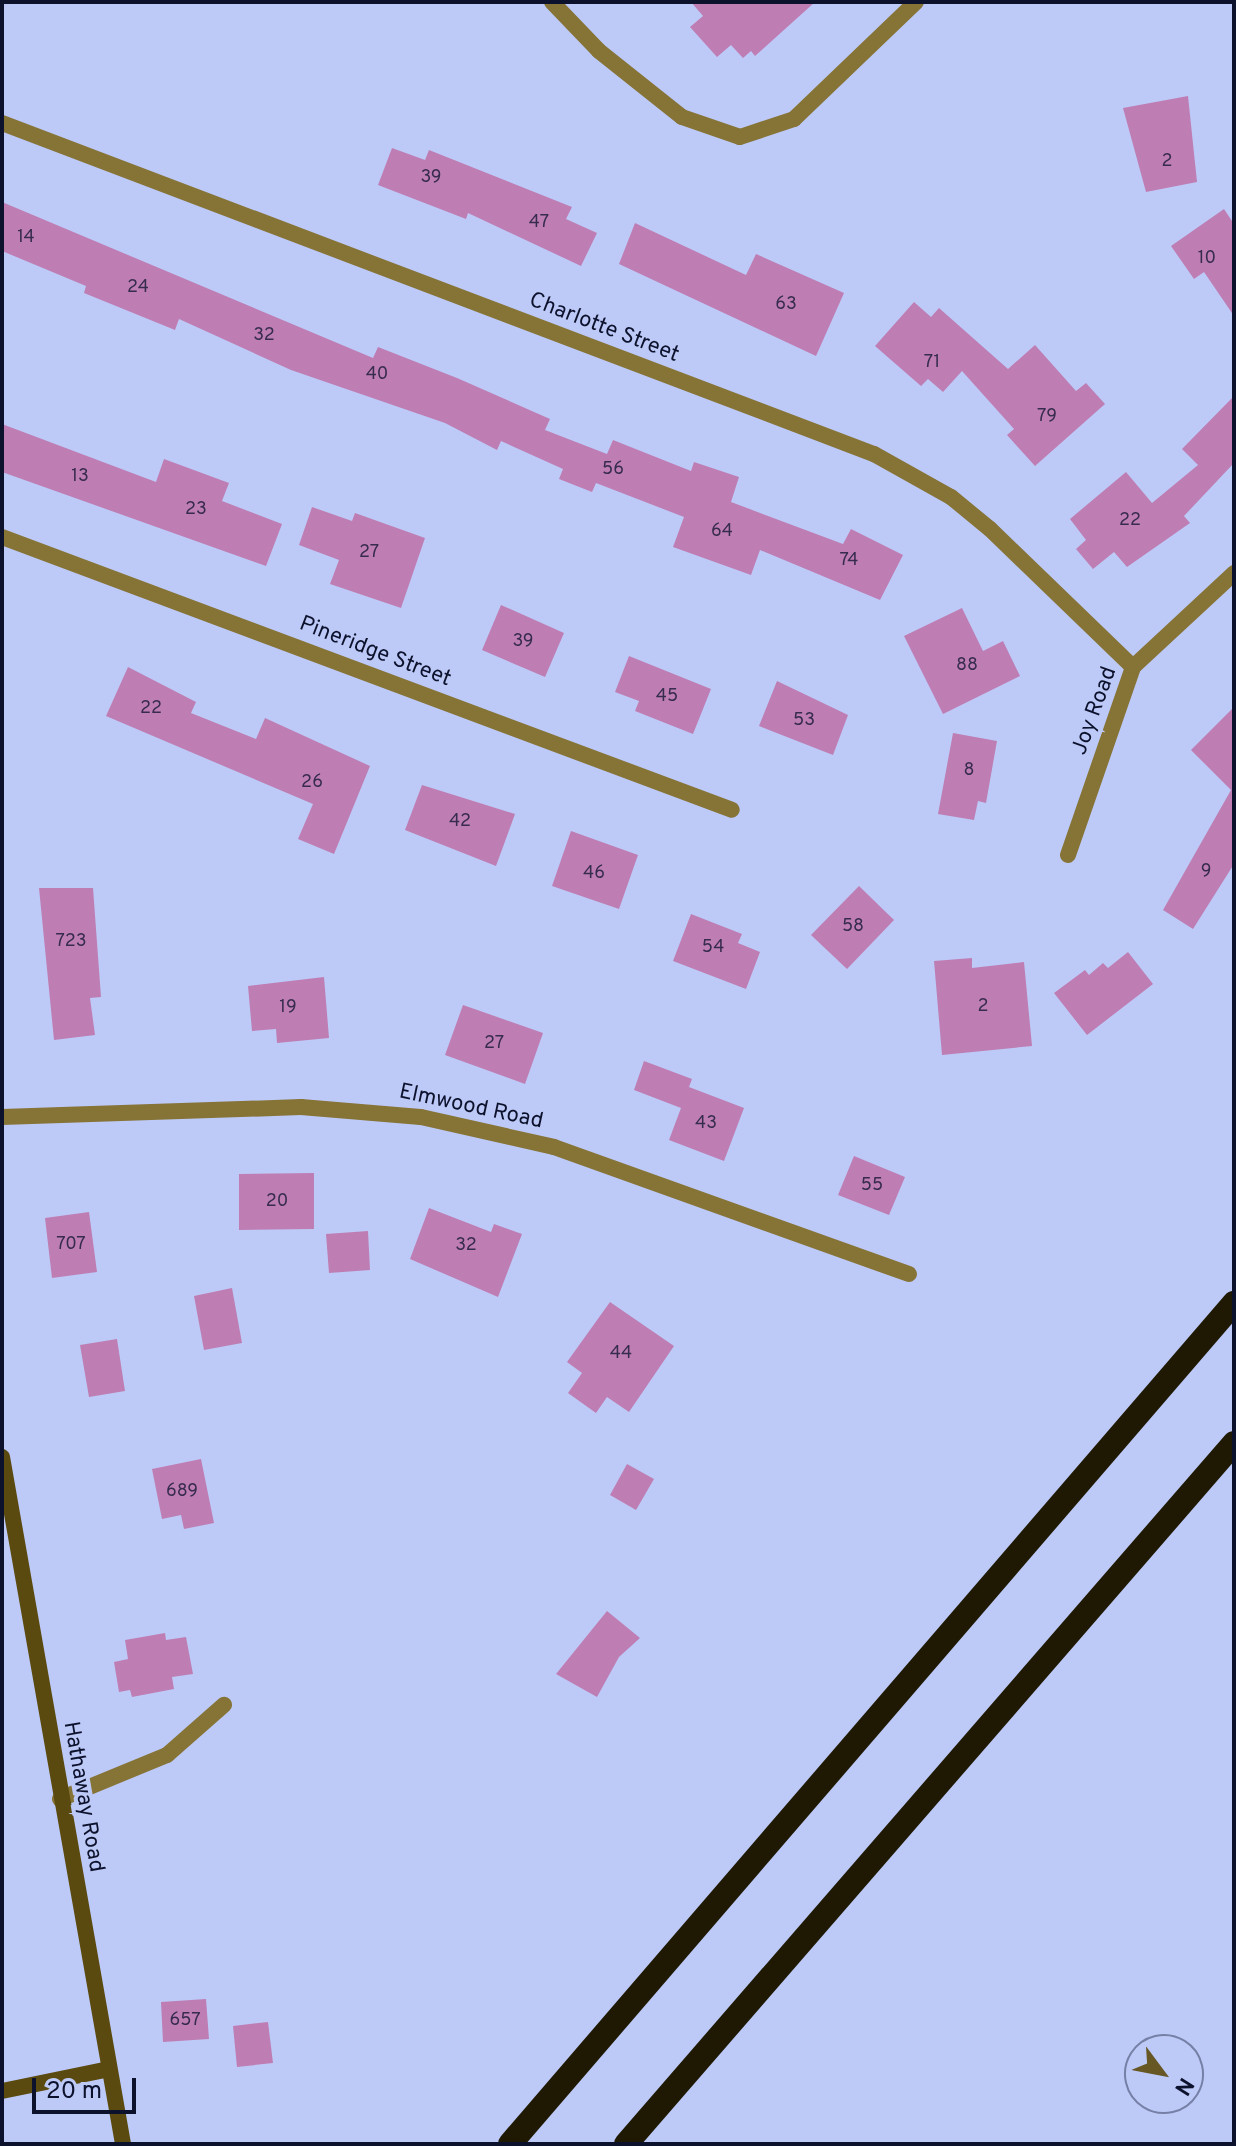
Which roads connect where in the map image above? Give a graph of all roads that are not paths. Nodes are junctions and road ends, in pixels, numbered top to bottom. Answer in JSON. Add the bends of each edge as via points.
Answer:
{"nodes":[{"id":1,"x":552,"y":2,"type":"edge"},
{"id":2,"x":916,"y":2,"type":"edge"},
{"id":3,"x":2,"y":123,"type":"edge"},
{"id":4,"x":2,"y":537,"type":"edge"},
{"id":5,"x":1234,"y":573,"type":"edge"},
{"id":6,"x":1133,"y":667,"type":"junction"},
{"id":7,"x":732,"y":810,"type":"dead end"},
{"id":8,"x":1068,"y":855,"type":"dead end"},
{"id":9,"x":2,"y":1117,"type":"edge"},
{"id":10,"x":909,"y":1274,"type":"dead end"},
{"id":11,"x":1234,"y":1303,"type":"edge"},
{"id":12,"x":1234,"y":1443,"type":"edge"},
{"id":13,"x":2,"y":1457,"type":"edge"},
{"id":14,"x":224,"y":1705,"type":"dead end"},
{"id":15,"x":60,"y":1799,"type":"junction"},
{"id":16,"x":109,"y":2069,"type":"junction"},
{"id":17,"x":2,"y":2091,"type":"edge"},
{"id":18,"x":123,"y":2144,"type":"edge"},
{"id":19,"x":510,"y":2144,"type":"edge"},
{"id":20,"x":626,"y":2144,"type":"edge"}],
"edges":[{"from":1,"to":2,"type":"street","via":[[599,51],[682,117],[740,137],[794,119]]},
{"from":3,"to":6,"type":"street","name":"Charlotte Street","via":[[874,454],[980,521]]},
{"from":4,"to":7,"type":"street","name":"Pineridge Street"},
{"from":5,"to":6,"type":"street","name":"Joy Road"},
{"from":6,"to":8,"type":"street","name":"Joy Road"},
{"from":9,"to":10,"type":"street","name":"Elmwood Road","via":[[301,1107],[421,1117],[554,1147]]},
{"from":11,"to":19,"type":"highway"},
{"from":12,"to":20,"type":"highway"},
{"from":13,"to":15,"type":"main road","name":"Hathaway Road"},
{"from":14,"to":15,"type":"street","via":[[167,1755]]},
{"from":15,"to":16,"type":"main road","name":"Hathaway Road"},
{"from":16,"to":17,"type":"main road"},
{"from":16,"to":18,"type":"main road","name":"Hathaway Road"}]}
